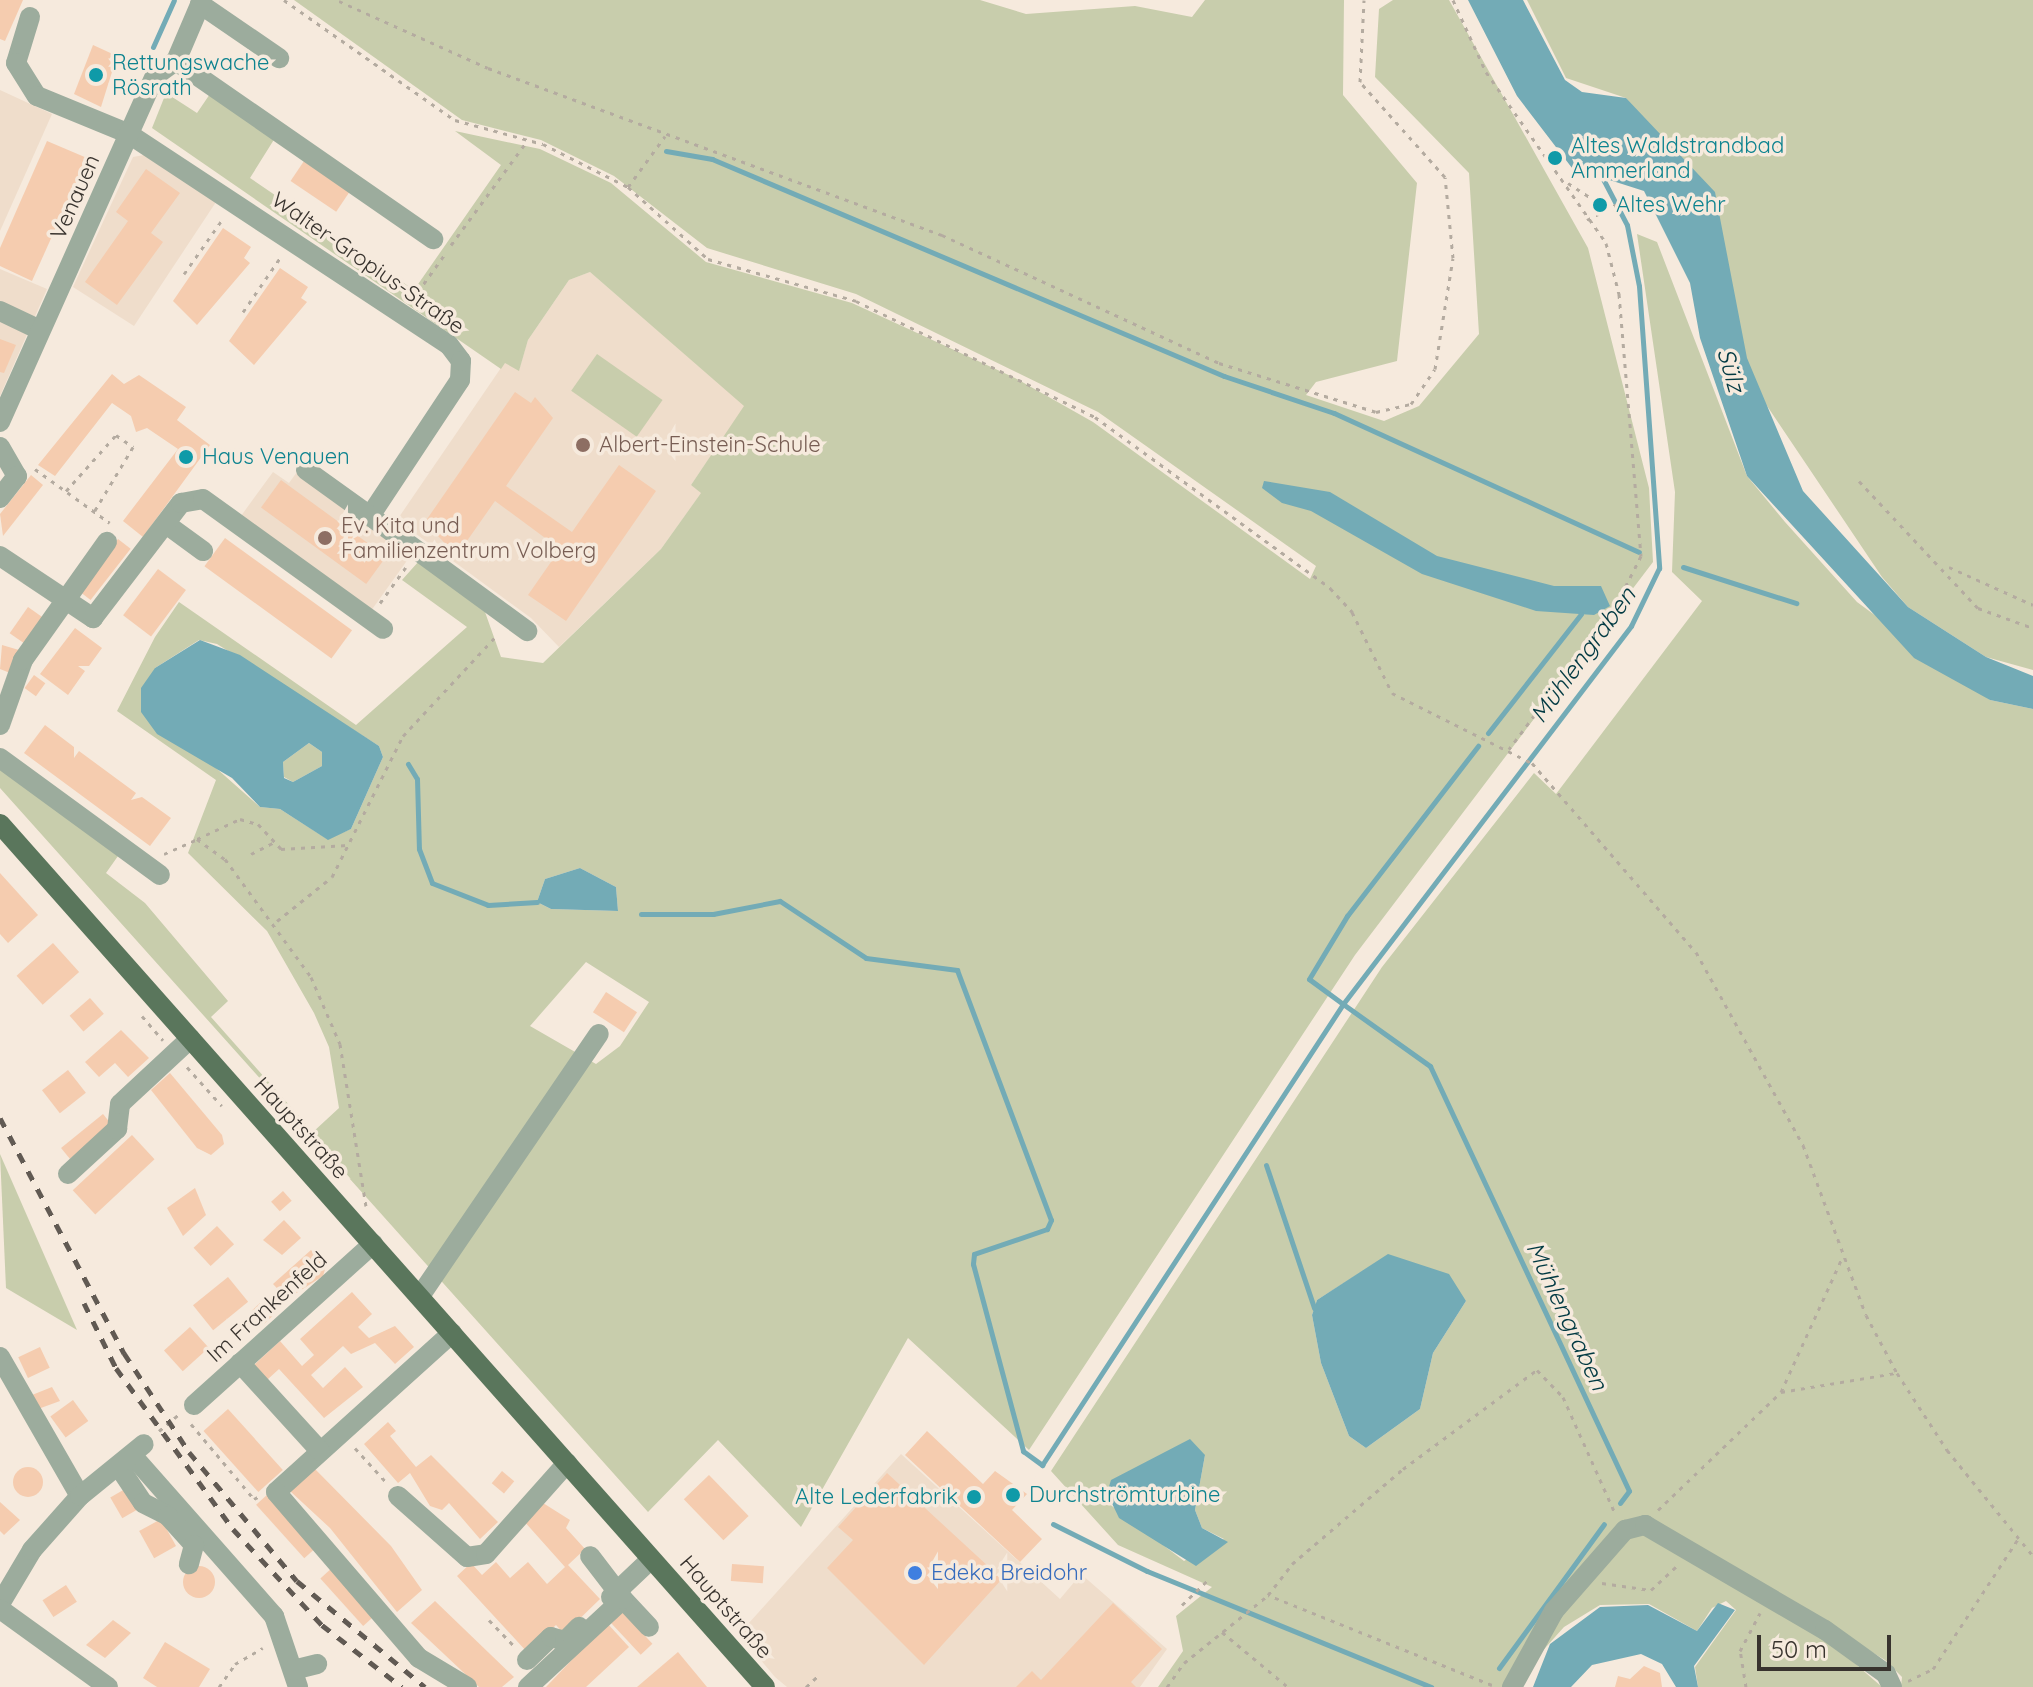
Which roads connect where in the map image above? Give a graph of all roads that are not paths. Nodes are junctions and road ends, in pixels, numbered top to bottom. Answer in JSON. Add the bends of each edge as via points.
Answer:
{"nodes":[{"id":1,"x":201,"y":2,"type":"edge"},
{"id":2,"x":30,"y":17,"type":"dead end"},
{"id":3,"x":279,"y":58,"type":"dead end"},
{"id":4,"x":176,"y":61,"type":"junction"},
{"id":5,"x":129,"y":134,"type":"junction"},
{"id":6,"x":433,"y":239,"type":"dead end"},
{"id":7,"x":0,"y":311,"type":"edge"},
{"id":8,"x":40,"y":330,"type":"junction"},
{"id":9,"x":0,"y":422,"type":"edge"},
{"id":10,"x":0,"y":447,"type":"edge"},
{"id":11,"x":306,"y":470,"type":"dead end"},
{"id":12,"x":0,"y":498,"type":"edge"},
{"id":13,"x":370,"y":516,"type":"junction"},
{"id":14,"x":166,"y":524,"type":"junction"},
{"id":15,"x":111,"y":535,"type":"road end"},
{"id":16,"x":203,"y":551,"type":"dead end"},
{"id":17,"x":0,"y":556,"type":"edge"},
{"id":18,"x":63,"y":603,"type":"junction"},
{"id":19,"x":376,"y":624,"type":"road end"},
{"id":20,"x":518,"y":625,"type":"road end"},
{"id":21,"x":0,"y":725,"type":"edge"},
{"id":22,"x":0,"y":758,"type":"edge"},
{"id":23,"x":0,"y":824,"type":"edge"},
{"id":24,"x":156,"y":872,"type":"road end"},
{"id":25,"x":599,"y":1034,"type":"dead end"},
{"id":26,"x":190,"y":1039,"type":"junction"},
{"id":27,"x":68,"y":1174,"type":"dead end"},
{"id":28,"x":368,"y":1239,"type":"junction"},
{"id":29,"x":420,"y":1296,"type":"junction"},
{"id":30,"x":452,"y":1333,"type":"junction"},
{"id":31,"x":0,"y":1357,"type":"edge"},
{"id":32,"x":240,"y":1363,"type":"junction"},
{"id":33,"x":188,"y":1408,"type":"road end"},
{"id":34,"x":320,"y":1451,"type":"junction"},
{"id":35,"x":132,"y":1455,"type":"junction"},
{"id":36,"x":567,"y":1463,"type":"junction"},
{"id":37,"x":80,"y":1496,"type":"junction"},
{"id":38,"x":398,"y":1496,"type":"road end"},
{"id":39,"x":590,"y":1556,"type":"dead end"},
{"id":40,"x":651,"y":1559,"type":"junction"},
{"id":41,"x":189,"y":1564,"type":"dead end"},
{"id":42,"x":622,"y":1593,"type":"junction"},
{"id":43,"x":0,"y":1607,"type":"edge"},
{"id":44,"x":649,"y":1627,"type":"dead end"},
{"id":45,"x":527,"y":1660,"type":"road end"},
{"id":46,"x":317,"y":1664,"type":"dead end"},
{"id":47,"x":296,"y":1679,"type":"edge"},
{"id":48,"x":1892,"y":1686,"type":"edge"},
{"id":49,"x":108,"y":1687,"type":"edge"},
{"id":50,"x":467,"y":1687,"type":"edge"},
{"id":51,"x":528,"y":1687,"type":"edge"},
{"id":52,"x":765,"y":1687,"type":"edge"},
{"id":53,"x":1512,"y":1687,"type":"edge"}],
"edges":[{"from":1,"to":3,"type":"street"},
{"from":1,"to":4,"type":"street","name":"Venauen"},
{"from":2,"to":5,"type":"street","name":"Walter-Gropius-Straße","via":[[19,45],[21,81],[37,96]]},
{"from":4,"to":5,"type":"street","name":"Venauen","via":[[155,76]]},
{"from":4,"to":6,"type":"street"},
{"from":5,"to":8,"type":"street","name":"Venauen"},
{"from":5,"to":13,"type":"street","name":"Walter-Gropius-Straße","via":[[294,238],[449,345],[461,361],[460,380]]},
{"from":7,"to":8,"type":"street"},
{"from":8,"to":9,"type":"street","name":"Venauen"},
{"from":10,"to":12,"type":"street","via":[[17,476]]},
{"from":11,"to":13,"type":"street"},
{"from":13,"to":20,"type":"street"},
{"from":14,"to":16,"type":"street"},
{"from":14,"to":18,"type":"street","via":[[102,614],[93,618]]},
{"from":14,"to":19,"type":"street","via":[[181,503],[203,499]]},
{"from":15,"to":18,"type":"street"},
{"from":17,"to":18,"type":"street"},
{"from":18,"to":21,"type":"street","via":[[23,660]]},
{"from":22,"to":24,"type":"street"},
{"from":23,"to":26,"type":"main road","name":"Hauptstraße"},
{"from":25,"to":29,"type":"street"},
{"from":26,"to":27,"type":"street","via":[[120,1104],[117,1129]]},
{"from":26,"to":28,"type":"main road","name":"Hauptstraße"},
{"from":28,"to":29,"type":"main road","name":"Hauptstraße"},
{"from":28,"to":32,"type":"street","name":"Im Frankenfeld"},
{"from":29,"to":30,"type":"main road","name":"Hauptstraße"},
{"from":30,"to":34,"type":"street"},
{"from":30,"to":36,"type":"main road","name":"Hauptstraße"},
{"from":31,"to":37,"type":"street"},
{"from":32,"to":33,"type":"street","name":"Im Frankenfeld"},
{"from":32,"to":34,"type":"street"},
{"from":34,"to":50,"type":"street","via":[[276,1492],[419,1658]]},
{"from":35,"to":37,"type":"street"},
{"from":35,"to":41,"type":"street","via":[[143,1503],[168,1516],[194,1545]]},
{"from":35,"to":47,"type":"street","via":[[274,1616]]},
{"from":36,"to":38,"type":"street","via":[[515,1513],[499,1545],[467,1557]]},
{"from":36,"to":40,"type":"main road","name":"Hauptstraße"},
{"from":37,"to":43,"type":"street","via":[[32,1550]]},
{"from":39,"to":42,"type":"street"},
{"from":40,"to":42,"type":"street","name":"Hauptstraße"},
{"from":40,"to":52,"type":"main road","name":"Hauptstraße"},
{"from":42,"to":44,"type":"street"},
{"from":42,"to":45,"type":"street","name":"Hauptstraße","via":[[565,1641],[551,1637]]},
{"from":42,"to":51,"type":"street","name":"Hauptstraße"},
{"from":43,"to":49,"type":"street"},
{"from":46,"to":47,"type":"street"},
{"from":48,"to":53,"type":"street","via":[[1837,1638],[1699,1550],[1645,1525],[1625,1530],[1586,1581],[1554,1611]]}]}
